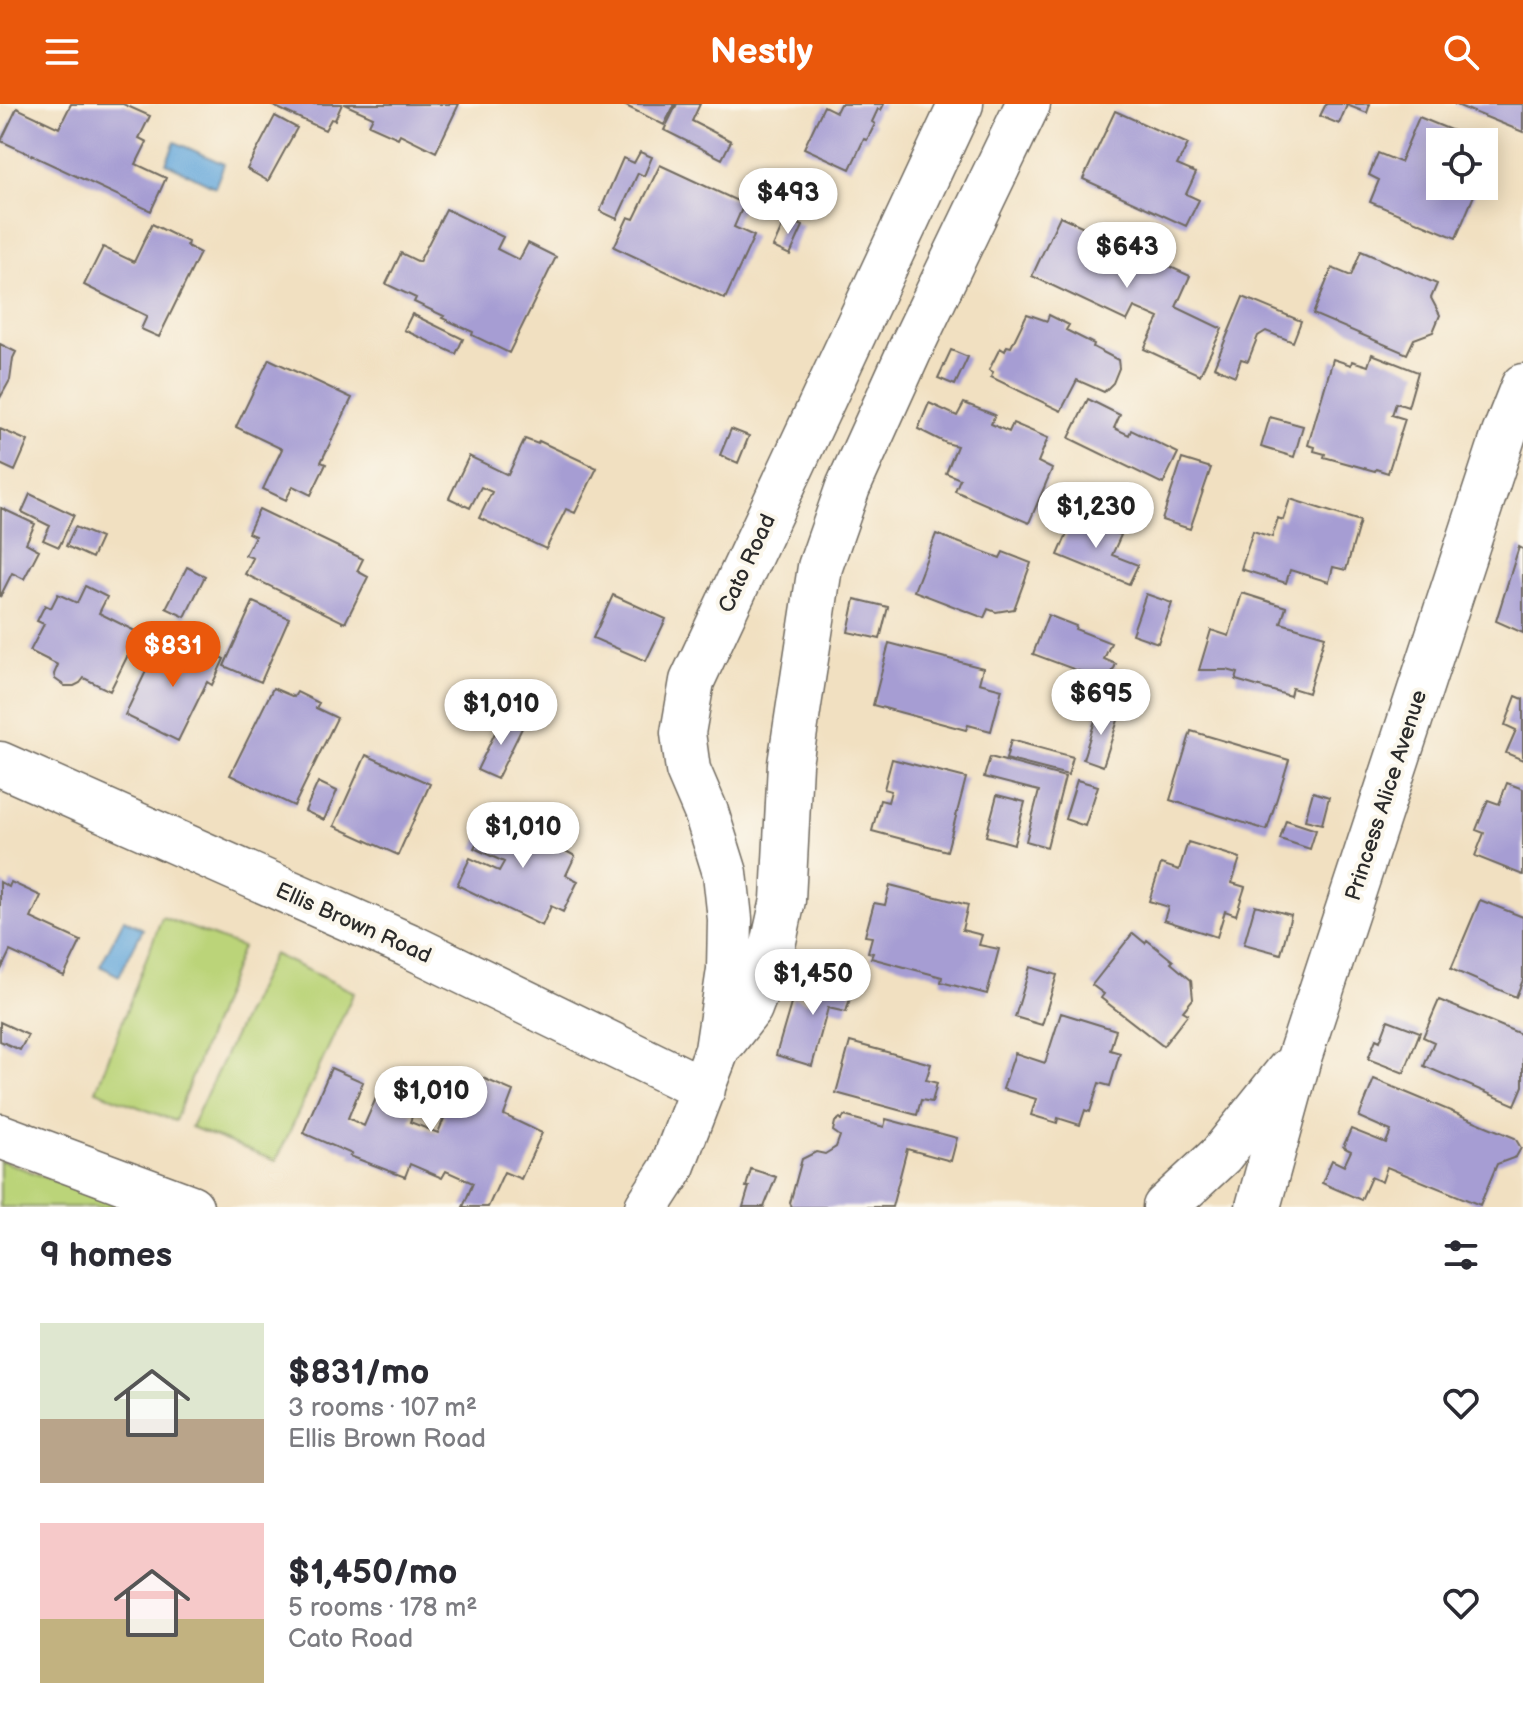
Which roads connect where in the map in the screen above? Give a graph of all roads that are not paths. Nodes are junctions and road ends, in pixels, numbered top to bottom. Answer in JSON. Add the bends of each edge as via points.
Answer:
{"nodes":[{"id":1,"x":961,"y":104,"type":"edge"},
{"id":2,"x":1028,"y":104,"type":"edge"},
{"id":3,"x":1523,"y":386,"type":"edge"},
{"id":4,"x":0,"y":764,"type":"edge"},
{"id":5,"x":1299,"y":1058,"type":"junction"},
{"id":6,"x":710,"y":1070,"type":"junction"},
{"id":7,"x":0,"y":1136,"type":"edge"},
{"id":8,"x":679,"y":1188,"type":"edge"},
{"id":9,"x":191,"y":1207,"type":"edge"},
{"id":10,"x":647,"y":1207,"type":"edge"},
{"id":11,"x":1165,"y":1207,"type":"edge"},
{"id":12,"x":1258,"y":1207,"type":"edge"}],
"edges":[{"from":1,"to":6,"type":"street","name":"Cato Road","via":[[692,681],[683,733],[686,758],[725,873],[730,919],[729,970]]},
{"from":2,"to":6,"type":"street","name":"Cato Road","via":[[854,473],[820,567],[790,764],[783,900],[772,950],[750,1008]]},
{"from":3,"to":5,"type":"street","name":"Princess Alice Avenue"},
{"from":4,"to":6,"type":"street","name":"Ellis Brown Road","via":[[408,945]]},
{"from":5,"to":11,"type":"street","via":[[1221,1155]]},
{"from":5,"to":12,"type":"street","name":"Princess Alice Avenue"},
{"from":6,"to":8,"type":"street","name":"Cato Road"},
{"from":7,"to":9,"type":"street"},
{"from":8,"to":10,"type":"street","name":"Cato Road"}]}
